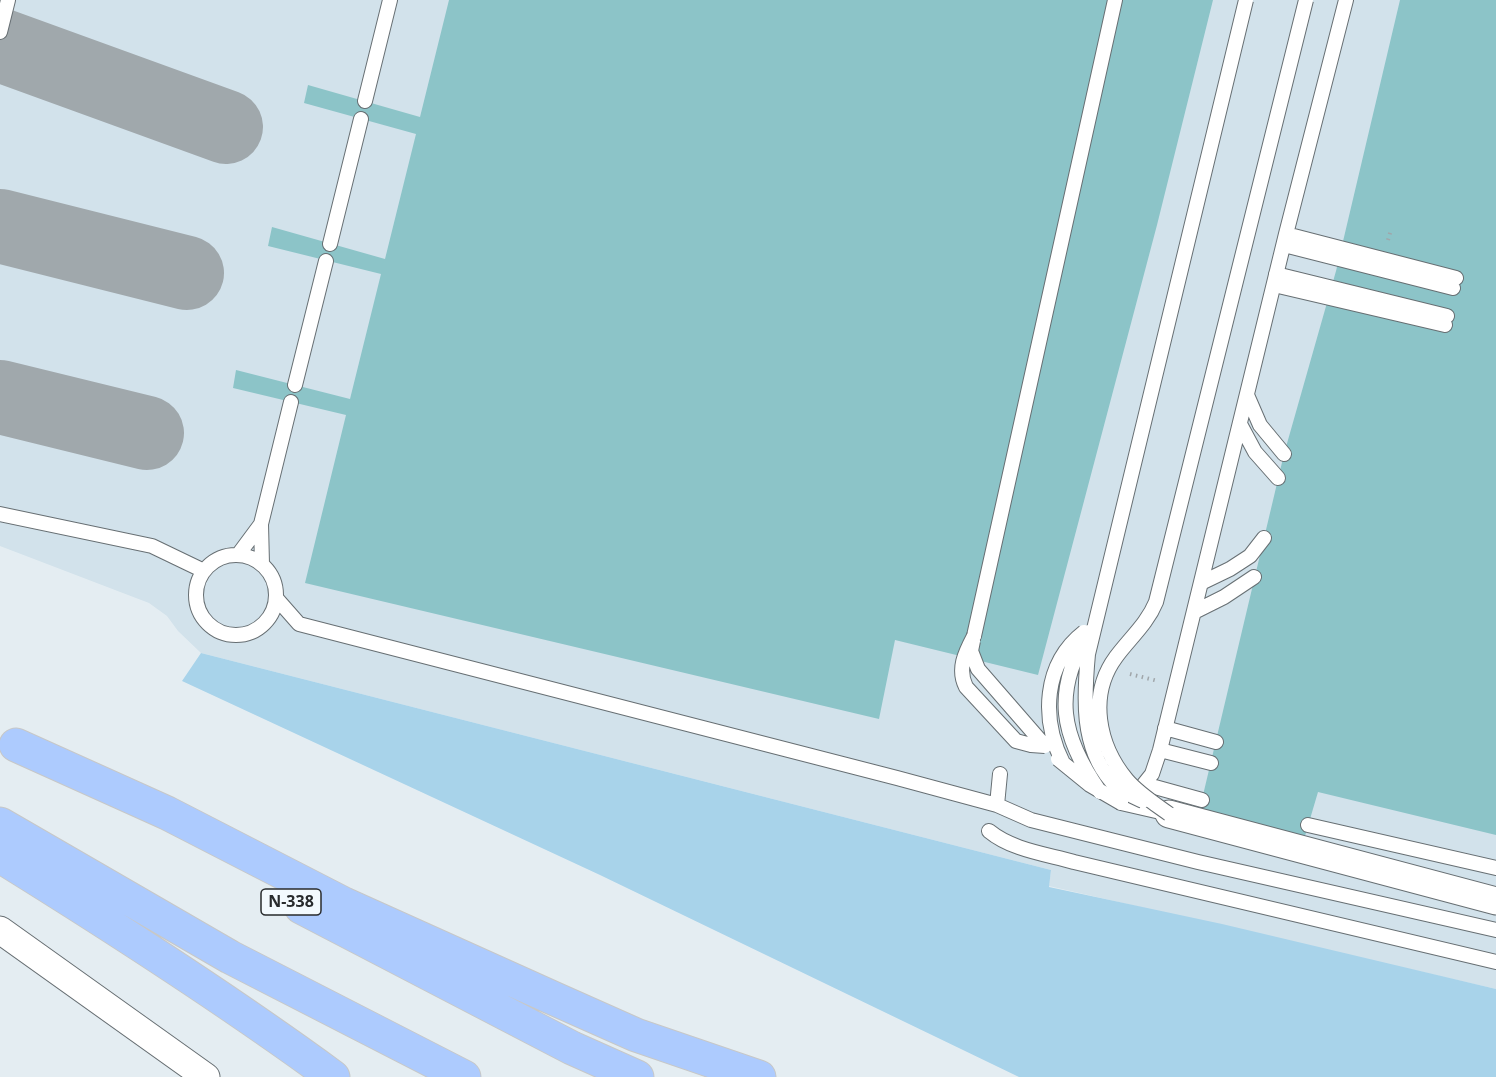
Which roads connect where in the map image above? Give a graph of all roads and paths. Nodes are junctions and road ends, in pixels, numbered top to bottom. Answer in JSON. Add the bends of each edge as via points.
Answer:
{"nodes":[{"id":1,"x":8,"y":0,"type":"edge"},
{"id":2,"x":390,"y":0,"type":"edge"},
{"id":3,"x":1115,"y":0,"type":"edge"},
{"id":4,"x":1246,"y":0,"type":"edge"},
{"id":5,"x":1306,"y":0,"type":"edge"},
{"id":6,"x":1346,"y":0,"type":"edge"},
{"id":7,"x":0,"y":32,"type":"edge"},
{"id":8,"x":365,"y":101,"type":"dead end"},
{"id":9,"x":361,"y":119,"type":"dead end"},
{"id":10,"x":1285,"y":239,"type":"junction"},
{"id":11,"x":330,"y":244,"type":"dead end"},
{"id":12,"x":326,"y":261,"type":"dead end"},
{"id":13,"x":1275,"y":279,"type":"junction"},
{"id":14,"x":1454,"y":283,"type":"dead end"},
{"id":15,"x":1446,"y":321,"type":"dead end"},
{"id":16,"x":295,"y":385,"type":"dead end"},
{"id":17,"x":1247,"y":395,"type":"junction"},
{"id":18,"x":291,"y":402,"type":"dead end"},
{"id":19,"x":1240,"y":424,"type":"junction"},
{"id":20,"x":1284,"y":454,"type":"dead end"},
{"id":21,"x":1278,"y":478,"type":"dead end"},
{"id":22,"x":0,"y":514,"type":"edge"},
{"id":23,"x":261,"y":524,"type":"junction"},
{"id":24,"x":1264,"y":538,"type":"dead end"},
{"id":25,"x":238,"y":555,"type":"junction"},
{"id":26,"x":262,"y":564,"type":"junction"},
{"id":27,"x":204,"y":571,"type":"junction"},
{"id":28,"x":1254,"y":577,"type":"dead end"},
{"id":29,"x":1201,"y":583,"type":"junction"},
{"id":30,"x":277,"y":599,"type":"junction"},
{"id":31,"x":1194,"y":612,"type":"junction"},
{"id":32,"x":1095,"y":623,"type":"junction"},
{"id":33,"x":974,"y":636,"type":"junction"},
{"id":34,"x":1165,"y":728,"type":"junction"},
{"id":35,"x":8,"y":740,"type":"edge"},
{"id":36,"x":1216,"y":742,"type":"dead end"},
{"id":37,"x":1045,"y":746,"type":"junction"},
{"id":38,"x":1160,"y":750,"type":"junction"},
{"id":39,"x":1063,"y":763,"type":"junction"},
{"id":40,"x":1211,"y":763,"type":"dead end"},
{"id":41,"x":1000,"y":774,"type":"dead end"},
{"id":42,"x":1100,"y":792,"type":"junction"},
{"id":43,"x":1202,"y":800,"type":"dead end"},
{"id":44,"x":997,"y":805,"type":"junction"},
{"id":45,"x":1169,"y":814,"type":"junction"},
{"id":46,"x":0,"y":824,"type":"edge"},
{"id":47,"x":1308,"y":825,"type":"dead end"},
{"id":48,"x":989,"y":831,"type":"dead end"},
{"id":49,"x":0,"y":856,"type":"edge"},
{"id":50,"x":1496,"y":868,"type":"edge"},
{"id":51,"x":1496,"y":901,"type":"edge"},
{"id":52,"x":0,"y":930,"type":"edge"},
{"id":53,"x":1496,"y":930,"type":"edge"},
{"id":54,"x":1496,"y":962,"type":"edge"},
{"id":55,"x":206,"y":1077,"type":"edge"},
{"id":56,"x":333,"y":1077,"type":"edge"},
{"id":57,"x":464,"y":1077,"type":"edge"},
{"id":58,"x":637,"y":1077,"type":"edge"},
{"id":59,"x":759,"y":1077,"type":"edge"}],
"edges":[{"from":1,"to":7,"type":"lane"},
{"from":2,"to":8,"type":"lane"},
{"from":3,"to":33,"type":"lane"},
{"from":4,"to":32,"type":"lane","bridge":true},
{"from":5,"to":45,"type":"lane","bridge":true,"via":[[1156,602],[1115,658],[1100,690],[1100,724],[1113,757],[1126,779]]},
{"from":6,"to":10,"type":"lane"},
{"from":9,"to":11,"type":"lane"},
{"from":10,"to":13,"type":"lane"},
{"from":10,"to":14,"type":"lane"},
{"from":12,"to":16,"type":"lane"},
{"from":13,"to":15,"type":"lane"},
{"from":13,"to":17,"type":"lane"},
{"from":17,"to":19,"type":"lane"},
{"from":17,"to":20,"type":"lane","via":[[1260,425]]},
{"from":18,"to":23,"type":"lane"},
{"from":19,"to":21,"type":"lane","via":[[1255,452]]},
{"from":19,"to":29,"type":"lane"},
{"from":22,"to":27,"type":"lane","via":[[152,546]]},
{"from":23,"to":25,"type":"lane"},
{"from":23,"to":26,"type":"lane"},
{"from":24,"to":29,"type":"lane","via":[[1250,556]]},
{"from":25,"to":26,"type":"lane"},
{"from":25,"to":27,"type":"lane","via":[[225,556]]},
{"from":26,"to":30,"type":"lane","via":[[273,580]]},
{"from":27,"to":30,"type":"lane","via":[[196,590],[198,610],[210,626],[228,635],[254,632],[265,624]]},
{"from":28,"to":31,"type":"lane"},
{"from":29,"to":31,"type":"lane"},
{"from":30,"to":44,"type":"lane","via":[[299,624]]},
{"from":31,"to":34,"type":"lane"},
{"from":32,"to":39,"type":"lane","bridge":true,"via":[[1067,648],[1052,679],[1051,734]]},
{"from":32,"to":42,"type":"lane","bridge":true,"via":[[1077,652],[1065,701],[1073,745]]},
{"from":32,"to":45,"type":"lane","bridge":true,"via":[[1085,687],[1086,722],[1095,752],[1111,781],[1121,790]]},
{"from":33,"to":37,"type":"lane","bridge":true,"via":[[971,651],[978,669]]},
{"from":33,"to":37,"type":"lane","bridge":true,"via":[[961,669],[966,687],[1016,741]]},
{"from":34,"to":36,"type":"lane"},
{"from":34,"to":38,"type":"lane"},
{"from":35,"to":58,"type":"highway","number":"N-338","via":[[177,843],[572,1048]]},
{"from":35,"to":59,"type":"highway","via":[[167,813],[344,903],[555,999],[636,1035]]},
{"from":37,"to":39,"type":"lane","bridge":true},
{"from":38,"to":40,"type":"lane"},
{"from":38,"to":43,"type":"lane","via":[[1144,784]]},
{"from":39,"to":42,"type":"lane","bridge":true},
{"from":41,"to":44,"type":"lane"},
{"from":42,"to":45,"type":"lane","bridge":true,"via":[[1121,803]]},
{"from":44,"to":53,"type":"lane","via":[[1031,820]]},
{"from":45,"to":51,"type":"street"},
{"from":46,"to":57,"type":"highway","via":[[230,957]]},
{"from":47,"to":50,"type":"lane"},
{"from":48,"to":54,"type":"lane","via":[[1000,840]]},
{"from":49,"to":56,"type":"highway","via":[[260,1023]]},
{"from":52,"to":55,"type":"street"}]}
